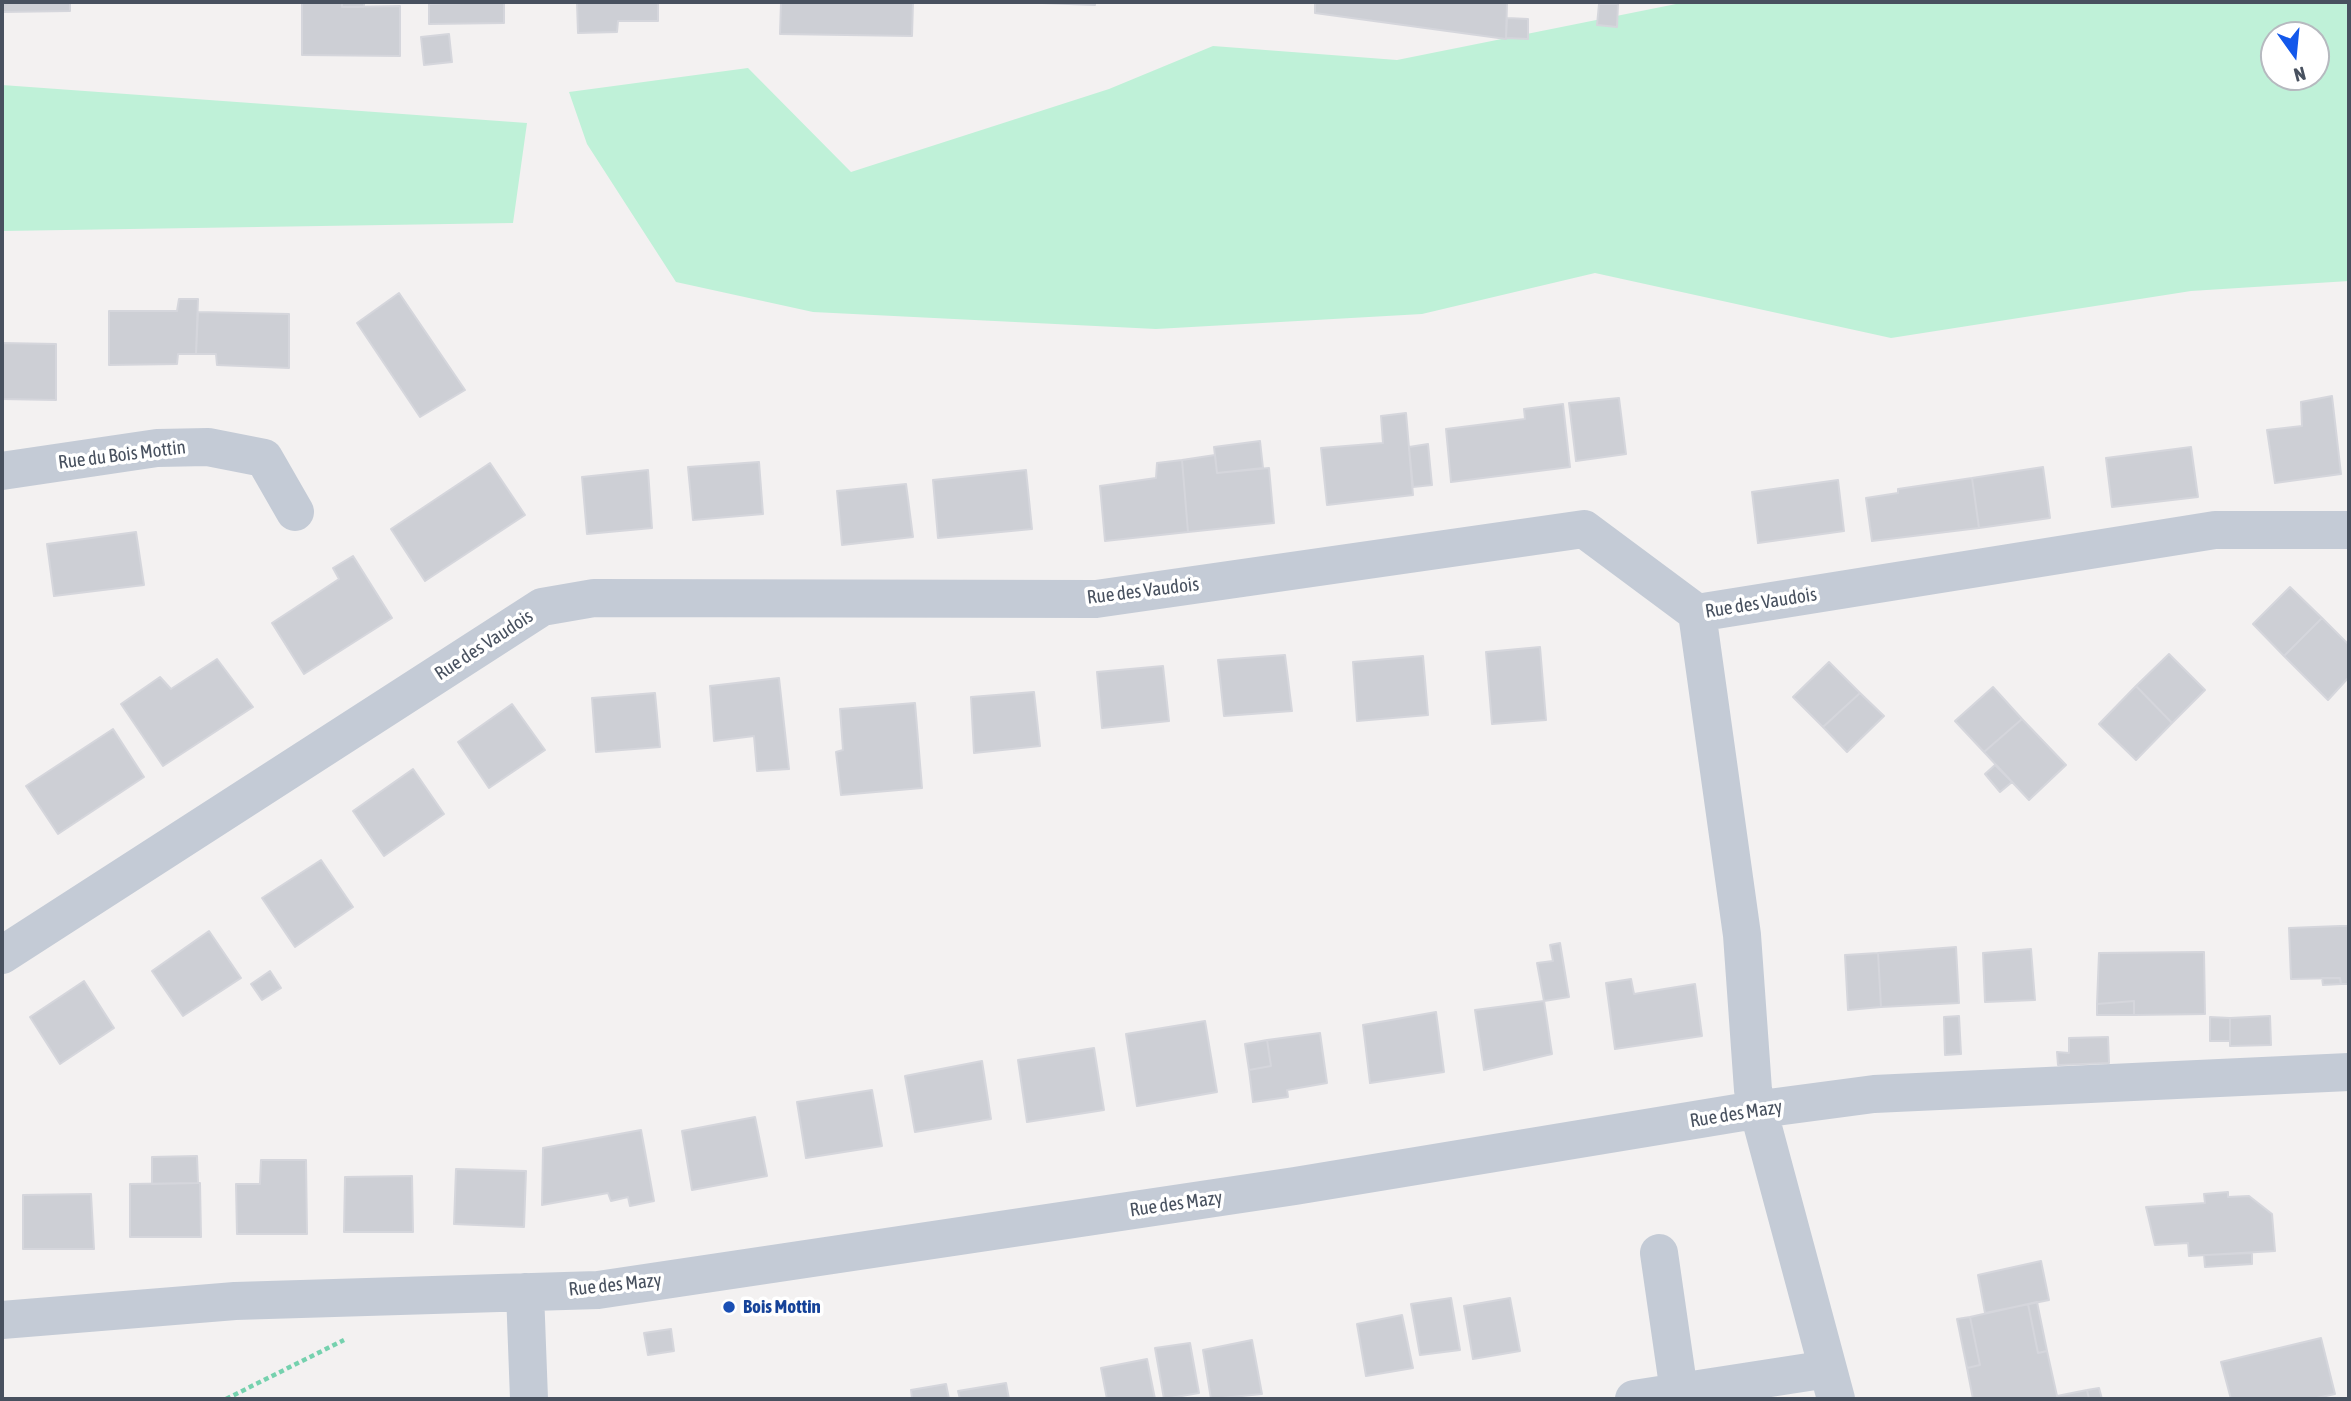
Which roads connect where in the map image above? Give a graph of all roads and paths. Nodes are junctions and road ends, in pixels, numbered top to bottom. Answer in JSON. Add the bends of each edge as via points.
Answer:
{"nodes":[{"id":1,"x":2,"y":471,"type":"edge"},
{"id":2,"x":295,"y":512,"type":"dead end"},
{"id":3,"x":2349,"y":530,"type":"edge"},
{"id":4,"x":1697,"y":613,"type":"junction"},
{"id":5,"x":2,"y":956,"type":"edge"},
{"id":6,"x":2349,"y":1072,"type":"edge"},
{"id":7,"x":1761,"y":1109,"type":"junction"},
{"id":8,"x":1659,"y":1254,"type":"dead end"},
{"id":9,"x":525,"y":1292,"type":"junction"},
{"id":10,"x":2,"y":1320,"type":"edge"},
{"id":11,"x":348,"y":1338,"type":"dead end"},
{"id":12,"x":1832,"y":1384,"type":"edge"},
{"id":13,"x":1679,"y":1392,"type":"junction"},
{"id":14,"x":226,"y":1399,"type":"edge"},
{"id":15,"x":529,"y":1399,"type":"edge"},
{"id":16,"x":1634,"y":1399,"type":"edge"}],
"edges":[{"from":1,"to":2,"type":"street","name":"Rue du Bois Mottin","via":[[157,448],[208,447],[264,458]]},
{"from":3,"to":4,"type":"street","name":"Rue des Vaudois","via":[[2216,530]]},
{"from":4,"to":5,"type":"street","name":"Rue des Vaudois","via":[[1584,529],[1096,599],[594,598],[542,607]]},
{"from":4,"to":7,"type":"street","via":[[1742,935],[1753,1090]]},
{"from":6,"to":7,"type":"street","name":"Rue des Mazy","via":[[1874,1094]]},
{"from":7,"to":9,"type":"street","name":"Rue des Mazy","via":[[1295,1186],[625,1286]]},
{"from":7,"to":12,"type":"street"},
{"from":8,"to":13,"type":"street"},
{"from":9,"to":10,"type":"street","name":"Rue des Mazy","via":[[235,1301]]},
{"from":9,"to":15,"type":"street"},
{"from":11,"to":14,"type":"path"},
{"from":12,"to":13,"type":"street"},
{"from":13,"to":16,"type":"street"}]}
